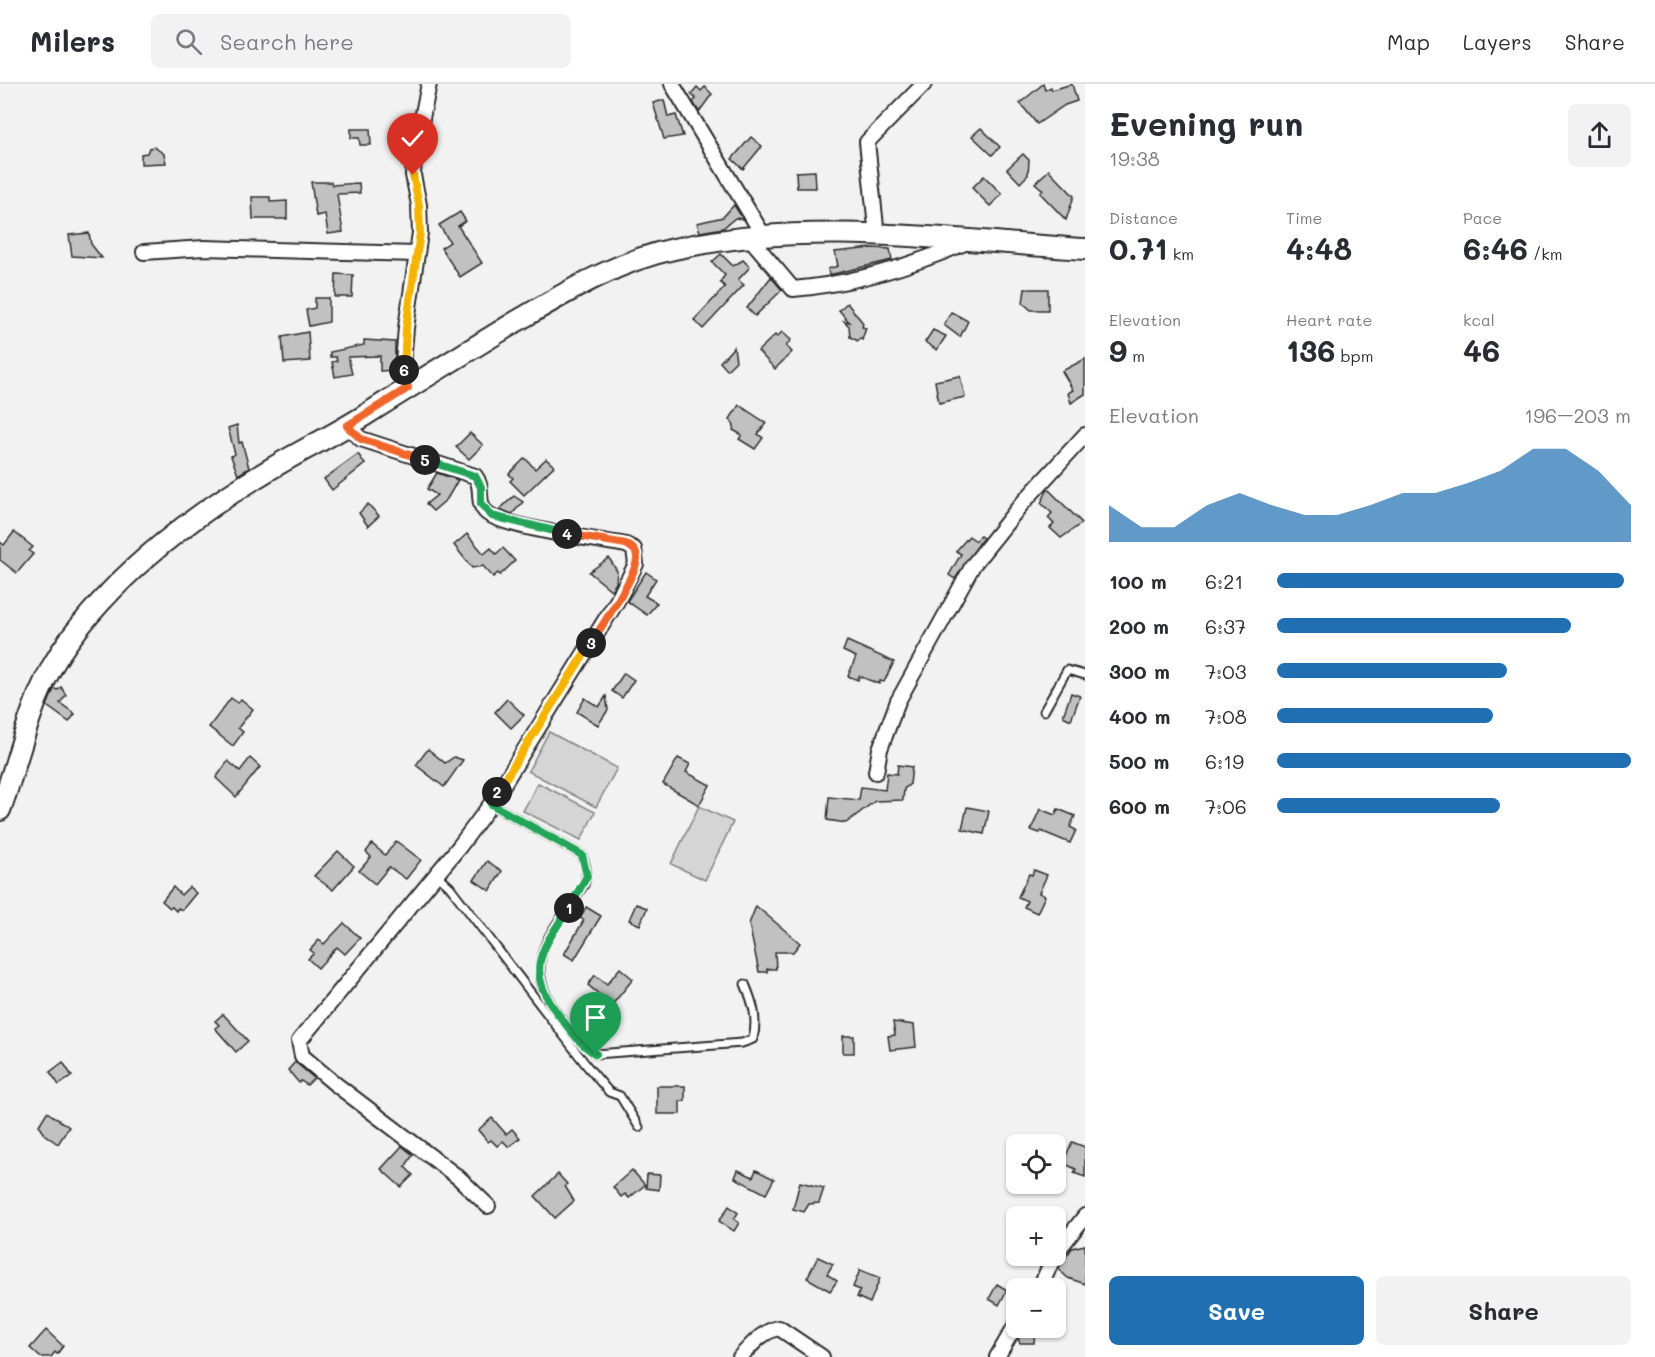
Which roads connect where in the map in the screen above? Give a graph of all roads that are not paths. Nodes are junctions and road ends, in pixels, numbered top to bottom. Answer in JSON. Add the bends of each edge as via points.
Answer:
{"nodes":[{"id":1,"x":429,"y":84,"type":"edge"},
{"id":2,"x":672,"y":84,"type":"edge"},
{"id":3,"x":924,"y":84,"type":"edge"},
{"id":4,"x":756,"y":236,"type":"junction"},
{"id":5,"x":877,"y":236,"type":"junction"},
{"id":6,"x":969,"y":242,"type":"junction"},
{"id":7,"x":1085,"y":249,"type":"edge"},
{"id":8,"x":144,"y":252,"type":"dead end"},
{"id":9,"x":416,"y":254,"type":"junction"},
{"id":10,"x":408,"y":388,"type":"junction"},
{"id":11,"x":347,"y":426,"type":"junction"},
{"id":12,"x":1085,"y":435,"type":"edge"},
{"id":13,"x":1085,"y":675,"type":"edge"},
{"id":14,"x":1044,"y":711,"type":"dead end"},
{"id":15,"x":876,"y":772,"type":"dead end"},
{"id":16,"x":491,"y":804,"type":"junction"},
{"id":17,"x":0,"y":810,"type":"edge"},
{"id":18,"x":436,"y":874,"type":"junction"},
{"id":19,"x":746,"y":984,"type":"dead end"},
{"id":20,"x":639,"y":1127,"type":"dead end"},
{"id":21,"x":489,"y":1206,"type":"dead end"},
{"id":22,"x":1085,"y":1216,"type":"edge"},
{"id":23,"x":1066,"y":1240,"type":"edge"},
{"id":24,"x":1008,"y":1338,"type":"edge"},
{"id":25,"x":740,"y":1357,"type":"edge"},
{"id":26,"x":822,"y":1357,"type":"edge"},
{"id":27,"x":997,"y":1357,"type":"edge"}],
"edges":[{"from":1,"to":9,"type":"street","via":[[414,157],[420,233]]},
{"from":2,"to":4,"type":"street"},
{"from":3,"to":5,"type":"street","via":[[867,142]]},
{"from":4,"to":5,"type":"main road"},
{"from":4,"to":6,"type":"street","via":[[793,289],[884,270]]},
{"from":4,"to":10,"type":"main road","via":[[673,249],[604,273]]},
{"from":5,"to":6,"type":"main road"},
{"from":6,"to":7,"type":"main road"},
{"from":8,"to":9,"type":"street","via":[[204,248]]},
{"from":9,"to":10,"type":"street","via":[[403,363]]},
{"from":10,"to":11,"type":"main road"},
{"from":11,"to":16,"type":"street","via":[[361,439],[475,476],[481,487],[481,504],[492,516],[539,529],[626,544],[637,556],[617,601]]},
{"from":11,"to":17,"type":"main road","via":[[181,526],[111,592],[69,639],[44,678]]},
{"from":12,"to":15,"type":"street","via":[[1020,506],[973,566],[898,701],[879,749]]},
{"from":13,"to":14,"type":"lane","via":[[1067,670]]},
{"from":16,"to":18,"type":"street"},
{"from":16,"to":19,"type":"lane","via":[[582,855],[587,876],[584,885],[542,950],[539,965],[544,996],[582,1046],[596,1054],[753,1039],[755,1009]]},
{"from":18,"to":20,"type":"lane","via":[[587,1066],[609,1092],[620,1096]]},
{"from":18,"to":21,"type":"street","via":[[299,1041],[299,1048],[302,1056],[334,1083],[459,1178]]},
{"from":22,"to":23,"type":"street"},
{"from":24,"to":27,"type":"street"},
{"from":25,"to":26,"type":"street","via":[[769,1330],[779,1328]]}]}
